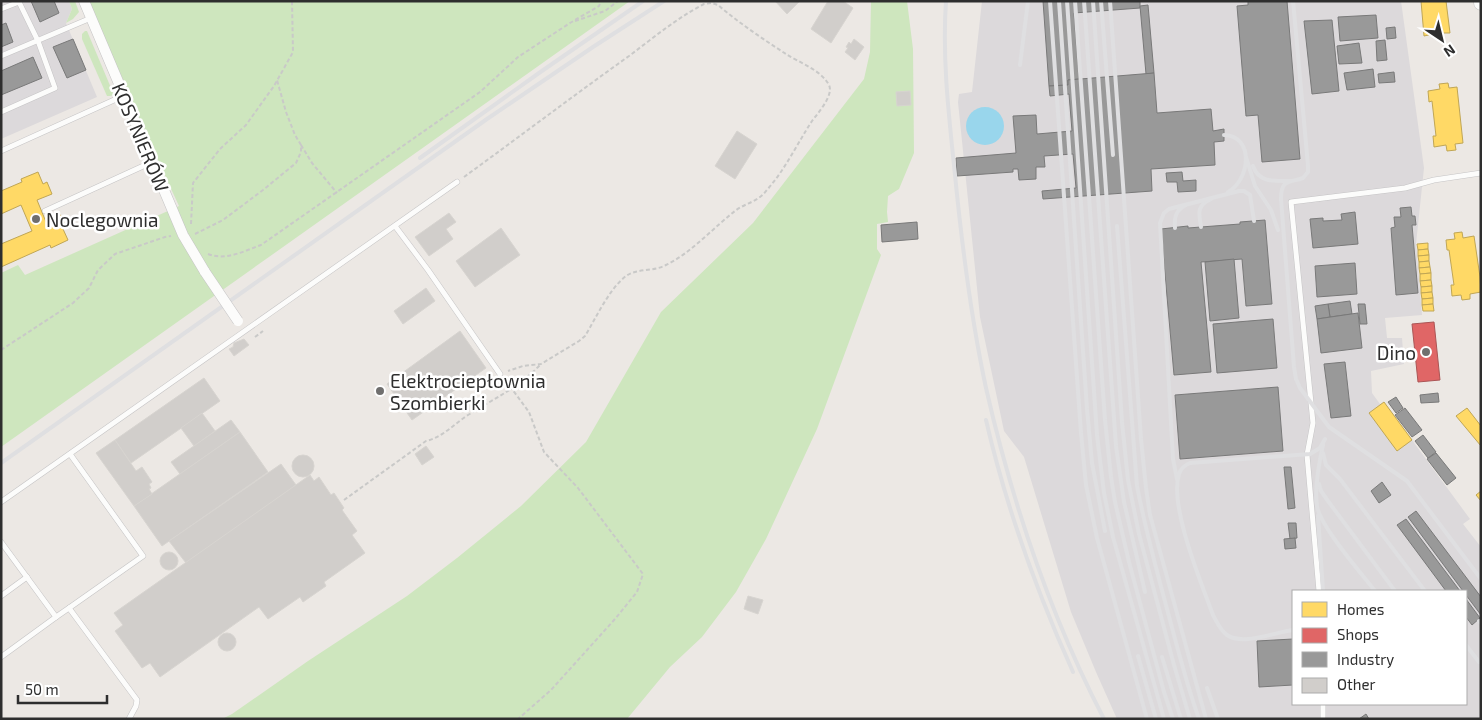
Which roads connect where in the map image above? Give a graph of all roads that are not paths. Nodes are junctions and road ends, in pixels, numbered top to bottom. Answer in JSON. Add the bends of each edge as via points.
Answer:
{"nodes":[{"id":1,"x":84,"y":1,"type":"edge"},
{"id":2,"x":19,"y":2,"type":"edge"},
{"id":3,"x":1,"y":9,"type":"edge"},
{"id":4,"x":91,"y":18,"type":"junction"},
{"id":5,"x":38,"y":42,"type":"junction"},
{"id":6,"x":1,"y":56,"type":"edge"},
{"id":7,"x":123,"y":96,"type":"junction"},
{"id":8,"x":1,"y":112,"type":"edge"},
{"id":9,"x":1,"y":151,"type":"edge"},
{"id":10,"x":153,"y":162,"type":"junction"},
{"id":11,"x":1481,"y":173,"type":"edge"},
{"id":12,"x":456,"y":182,"type":"road end"},
{"id":13,"x":44,"y":211,"type":"dead end"},
{"id":14,"x":395,"y":226,"type":"junction"},
{"id":15,"x":238,"y":321,"type":"joint"},
{"id":16,"x":245,"y":331,"type":"junction"},
{"id":17,"x":500,"y":374,"type":"road end"},
{"id":18,"x":70,"y":454,"type":"junction"},
{"id":19,"x":1,"y":502,"type":"edge"},
{"id":20,"x":1,"y":542,"type":"edge"},
{"id":21,"x":27,"y":577,"type":"junction"},
{"id":22,"x":1318,"y":590,"type":"edge"},
{"id":23,"x":1,"y":596,"type":"edge"},
{"id":24,"x":69,"y":608,"type":"junction"},
{"id":25,"x":56,"y":617,"type":"junction"},
{"id":26,"x":2,"y":654,"type":"edge"},
{"id":27,"x":1323,"y":705,"type":"edge"},
{"id":28,"x":129,"y":719,"type":"edge"},
{"id":29,"x":1323,"y":719,"type":"edge"}],
"edges":[{"from":1,"to":4,"type":"street","name":"KOSYNIERÓW"},
{"from":2,"to":3,"type":"lane"},
{"from":2,"to":5,"type":"lane"},
{"from":4,"to":5,"type":"lane"},
{"from":4,"to":7,"type":"street","name":"KOSYNIERÓW"},
{"from":5,"to":6,"type":"lane"},
{"from":5,"to":8,"type":"lane","via":[[55,88]]},
{"from":7,"to":9,"type":"lane"},
{"from":7,"to":10,"type":"street","name":"KOSYNIERÓW"},
{"from":10,"to":13,"type":"lane"},
{"from":10,"to":15,"type":"street","name":"KOSYNIERÓW","bridge":true,"via":[[205,272]]},
{"from":11,"to":22,"type":"lane","via":[[1405,188],[1292,202],[1313,423],[1307,455]]},
{"from":12,"to":14,"type":"lane"},
{"from":14,"to":16,"type":"lane"},
{"from":14,"to":17,"type":"lane"},
{"from":15,"to":16,"type":"lane"},
{"from":16,"to":18,"type":"lane"},
{"from":18,"to":19,"type":"lane"},
{"from":18,"to":24,"type":"lane","via":[[143,556]]},
{"from":20,"to":21,"type":"lane"},
{"from":21,"to":23,"type":"lane"},
{"from":21,"to":25,"type":"lane"},
{"from":24,"to":25,"type":"lane"},
{"from":24,"to":28,"type":"lane","via":[[137,700]]},
{"from":25,"to":26,"type":"lane"},
{"from":27,"to":29,"type":"lane"}]}
